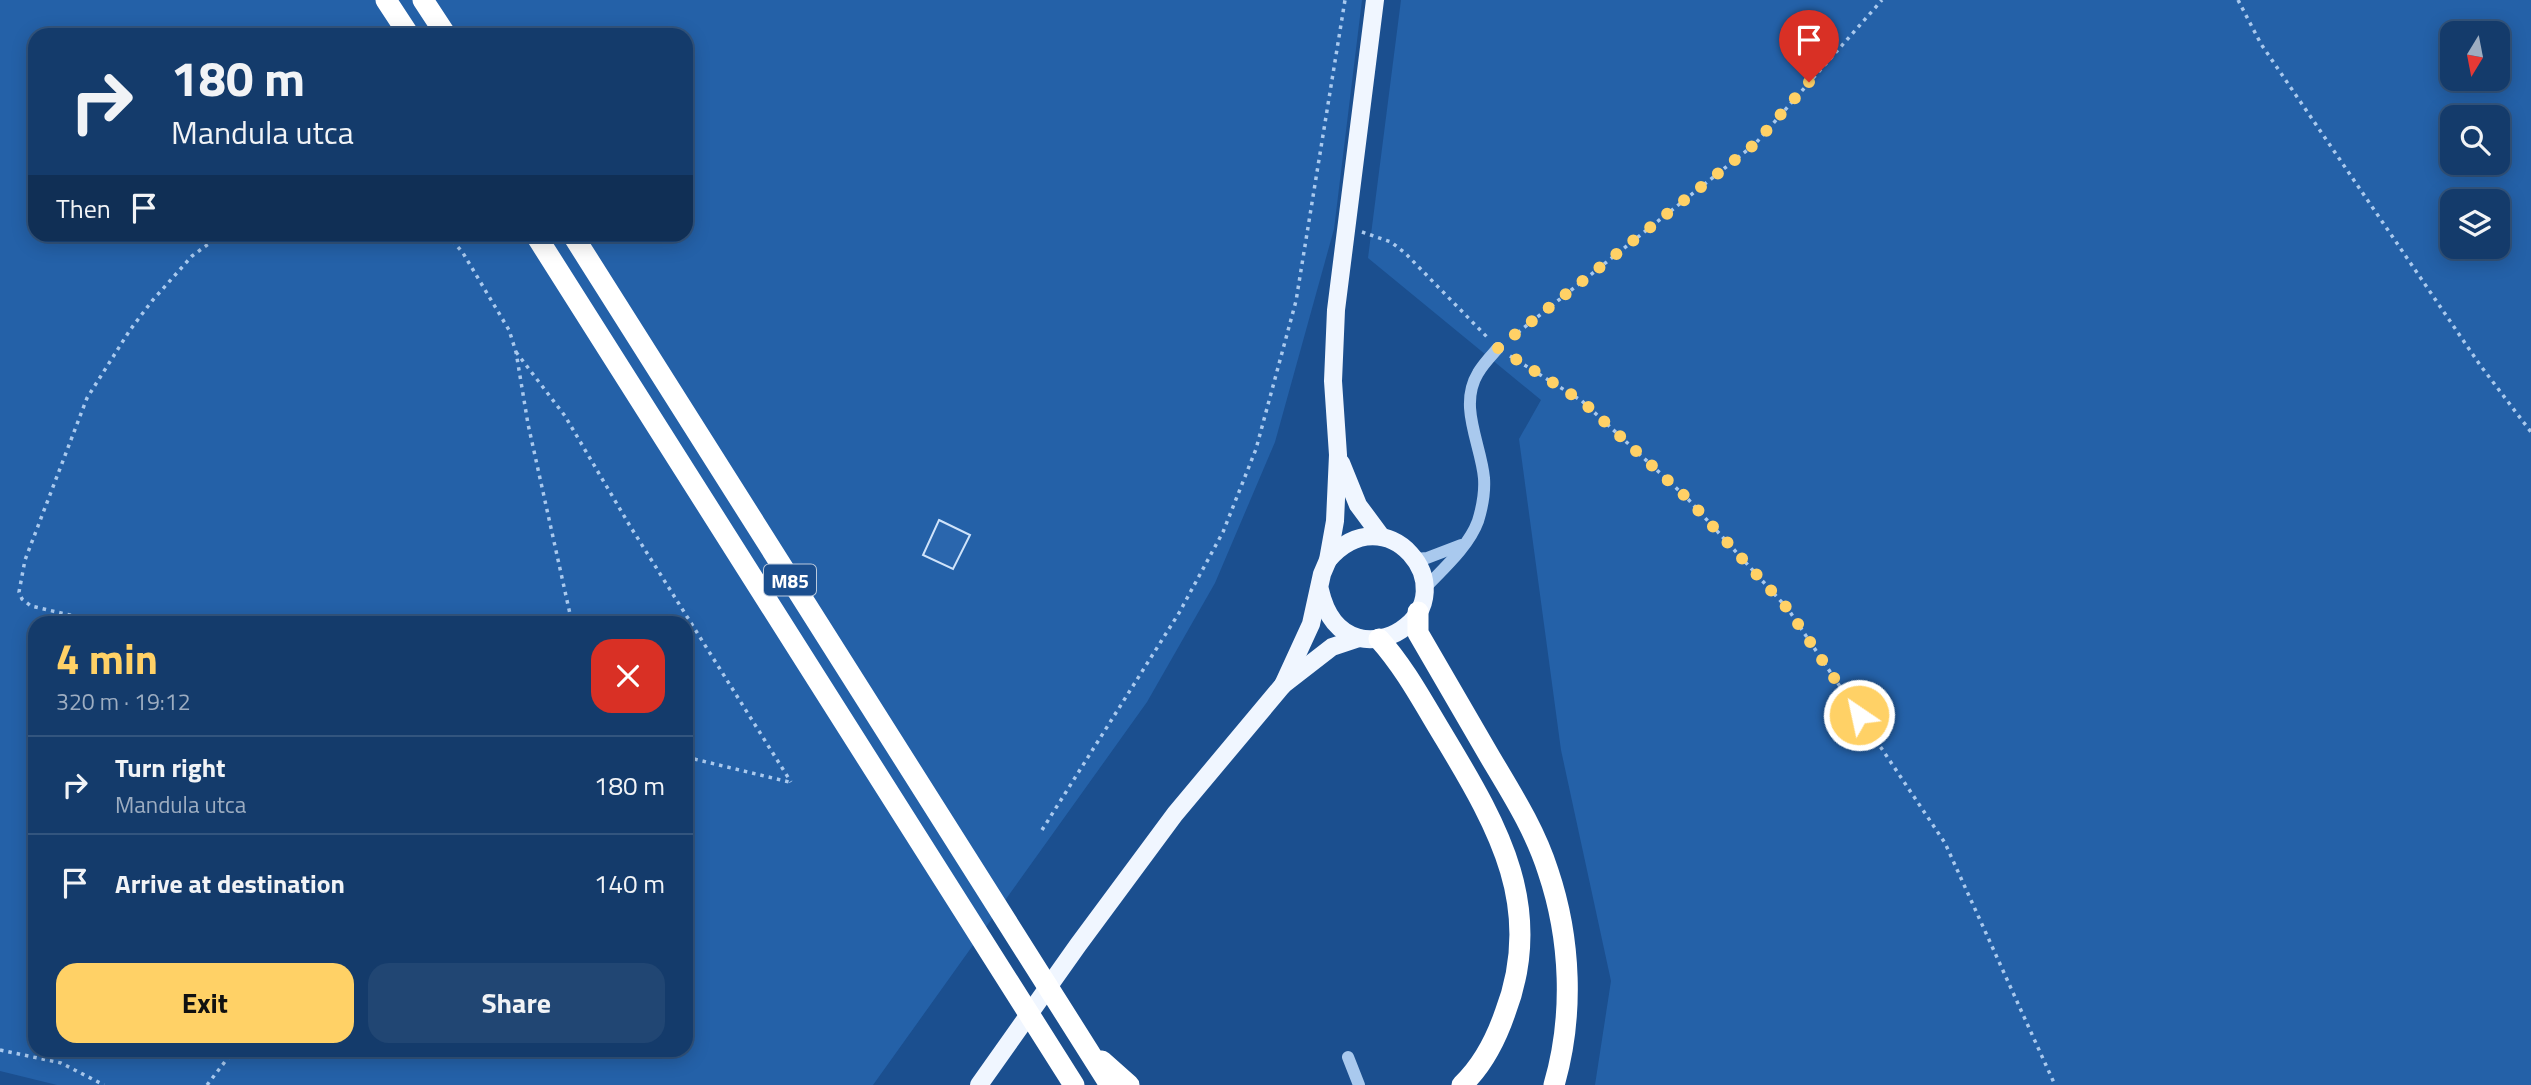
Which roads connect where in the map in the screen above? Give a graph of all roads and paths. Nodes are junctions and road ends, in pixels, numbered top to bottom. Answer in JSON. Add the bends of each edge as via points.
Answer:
{"nodes":[{"id":1,"x":386,"y":0,"type":"edge"},
{"id":2,"x":423,"y":0,"type":"edge"},
{"id":3,"x":1345,"y":0,"type":"edge"},
{"id":4,"x":1375,"y":0,"type":"edge"},
{"id":5,"x":1882,"y":0,"type":"edge"},
{"id":6,"x":2238,"y":0,"type":"edge"},
{"id":7,"x":404,"y":28,"type":"edge"},
{"id":8,"x":441,"y":28,"type":"edge"},
{"id":9,"x":1346,"y":230,"type":"junction"},
{"id":10,"x":211,"y":242,"type":"edge"},
{"id":11,"x":454,"y":242,"type":"edge"},
{"id":12,"x":540,"y":242,"type":"edge"},
{"id":13,"x":577,"y":242,"type":"edge"},
{"id":14,"x":1498,"y":348,"type":"junction"},
{"id":15,"x":516,"y":352,"type":"junction"},
{"id":16,"x":2531,"y":432,"type":"edge"},
{"id":17,"x":1338,"y":455,"type":"junction"},
{"id":18,"x":1381,"y":536,"type":"junction"},
{"id":19,"x":1464,"y":544,"type":"junction"},
{"id":20,"x":1416,"y":559,"type":"junction"},
{"id":21,"x":1328,"y":560,"type":"junction"},
{"id":22,"x":1425,"y":588,"type":"junction"},
{"id":23,"x":1320,"y":590,"type":"junction"},
{"id":24,"x":1418,"y":612,"type":"junction"},
{"id":25,"x":74,"y":616,"type":"edge"},
{"id":26,"x":570,"y":616,"type":"edge"},
{"id":27,"x":687,"y":616,"type":"edge"},
{"id":28,"x":693,"y":626,"type":"edge"},
{"id":29,"x":1369,"y":638,"type":"junction"},
{"id":30,"x":1283,"y":685,"type":"junction"},
{"id":31,"x":693,"y":759,"type":"edge"},
{"id":32,"x":1042,"y":830,"type":"dead end"},
{"id":33,"x":1082,"y":1042,"type":"junction"},
{"id":34,"x":0,"y":1051,"type":"edge"},
{"id":35,"x":28,"y":1057,"type":"edge"},
{"id":36,"x":30,"y":1057,"type":"edge"},
{"id":37,"x":229,"y":1057,"type":"edge"},
{"id":38,"x":1348,"y":1057,"type":"dead end"},
{"id":39,"x":984,"y":1079,"type":"edge"},
{"id":40,"x":104,"y":1085,"type":"edge"},
{"id":41,"x":207,"y":1085,"type":"edge"},
{"id":42,"x":1074,"y":1085,"type":"edge"},
{"id":43,"x":1110,"y":1085,"type":"edge"},
{"id":44,"x":1129,"y":1085,"type":"edge"},
{"id":45,"x":1359,"y":1085,"type":"edge"},
{"id":46,"x":1462,"y":1085,"type":"edge"},
{"id":47,"x":1554,"y":1085,"type":"edge"},
{"id":48,"x":2055,"y":1085,"type":"edge"}],
"edges":[{"from":1,"to":7,"type":"highway"},
{"from":2,"to":8,"type":"highway"},
{"from":3,"to":32,"type":"path","via":[[1296,301],[1256,449],[1223,532]]},
{"from":4,"to":9,"type":"main road"},
{"from":5,"to":14,"type":"path","via":[[1755,144]]},
{"from":6,"to":16,"type":"path","via":[[2261,44],[2480,365]]},
{"from":9,"to":14,"type":"path","via":[[1391,242]]},
{"from":9,"to":17,"type":"main road","via":[[1336,310]]},
{"from":10,"to":25,"type":"path","via":[[192,256],[152,301],[87,398],[24,560],[19,588],[24,602]]},
{"from":11,"to":15,"type":"path","via":[[509,330]]},
{"from":12,"to":42,"type":"highway","number":"M85"},
{"from":13,"to":33,"type":"highway","number":"M85"},
{"from":14,"to":19,"type":"lane","via":[[1472,387],[1469,407],[1484,479],[1477,524]]},
{"from":14,"to":48,"type":"path","via":[[1582,401],[1687,498],[1788,609],[1945,843]]},
{"from":15,"to":26,"type":"path"},
{"from":15,"to":27,"type":"path","via":[[565,416]]},
{"from":17,"to":18,"type":"main road","via":[[1358,505]]},
{"from":17,"to":21,"type":"main road"},
{"from":18,"to":20,"type":"main road","via":[[1401,544]]},
{"from":18,"to":21,"type":"main road","via":[[1351,540]]},
{"from":19,"to":20,"type":"lane"},
{"from":19,"to":22,"type":"lane"},
{"from":20,"to":22,"type":"main road"},
{"from":21,"to":23,"type":"main road"},
{"from":22,"to":24,"type":"main road"},
{"from":23,"to":29,"type":"main road","via":[[1332,620],[1344,631]]},
{"from":23,"to":30,"type":"main road","via":[[1311,624]]},
{"from":24,"to":29,"type":"main road","via":[[1395,635]]},
{"from":24,"to":47,"type":"highway","via":[[1418,633],[1521,810],[1548,870],[1564,932],[1567,1002]]},
{"from":28,"to":31,"type":"path","via":[[791,782]]},
{"from":29,"to":30,"type":"main road","via":[[1332,647]]},
{"from":29,"to":46,"type":"highway","via":[[1403,668],[1483,801],[1517,887],[1522,935],[1515,988],[1496,1037]]},
{"from":30,"to":39,"type":"main road","via":[[1175,814]]},
{"from":33,"to":43,"type":"highway","number":"M85"},
{"from":33,"to":44,"type":"highway"},
{"from":34,"to":35,"type":"path"},
{"from":36,"to":40,"type":"path","via":[[61,1063]]},
{"from":37,"to":41,"type":"path"},
{"from":38,"to":45,"type":"lane"}]}
